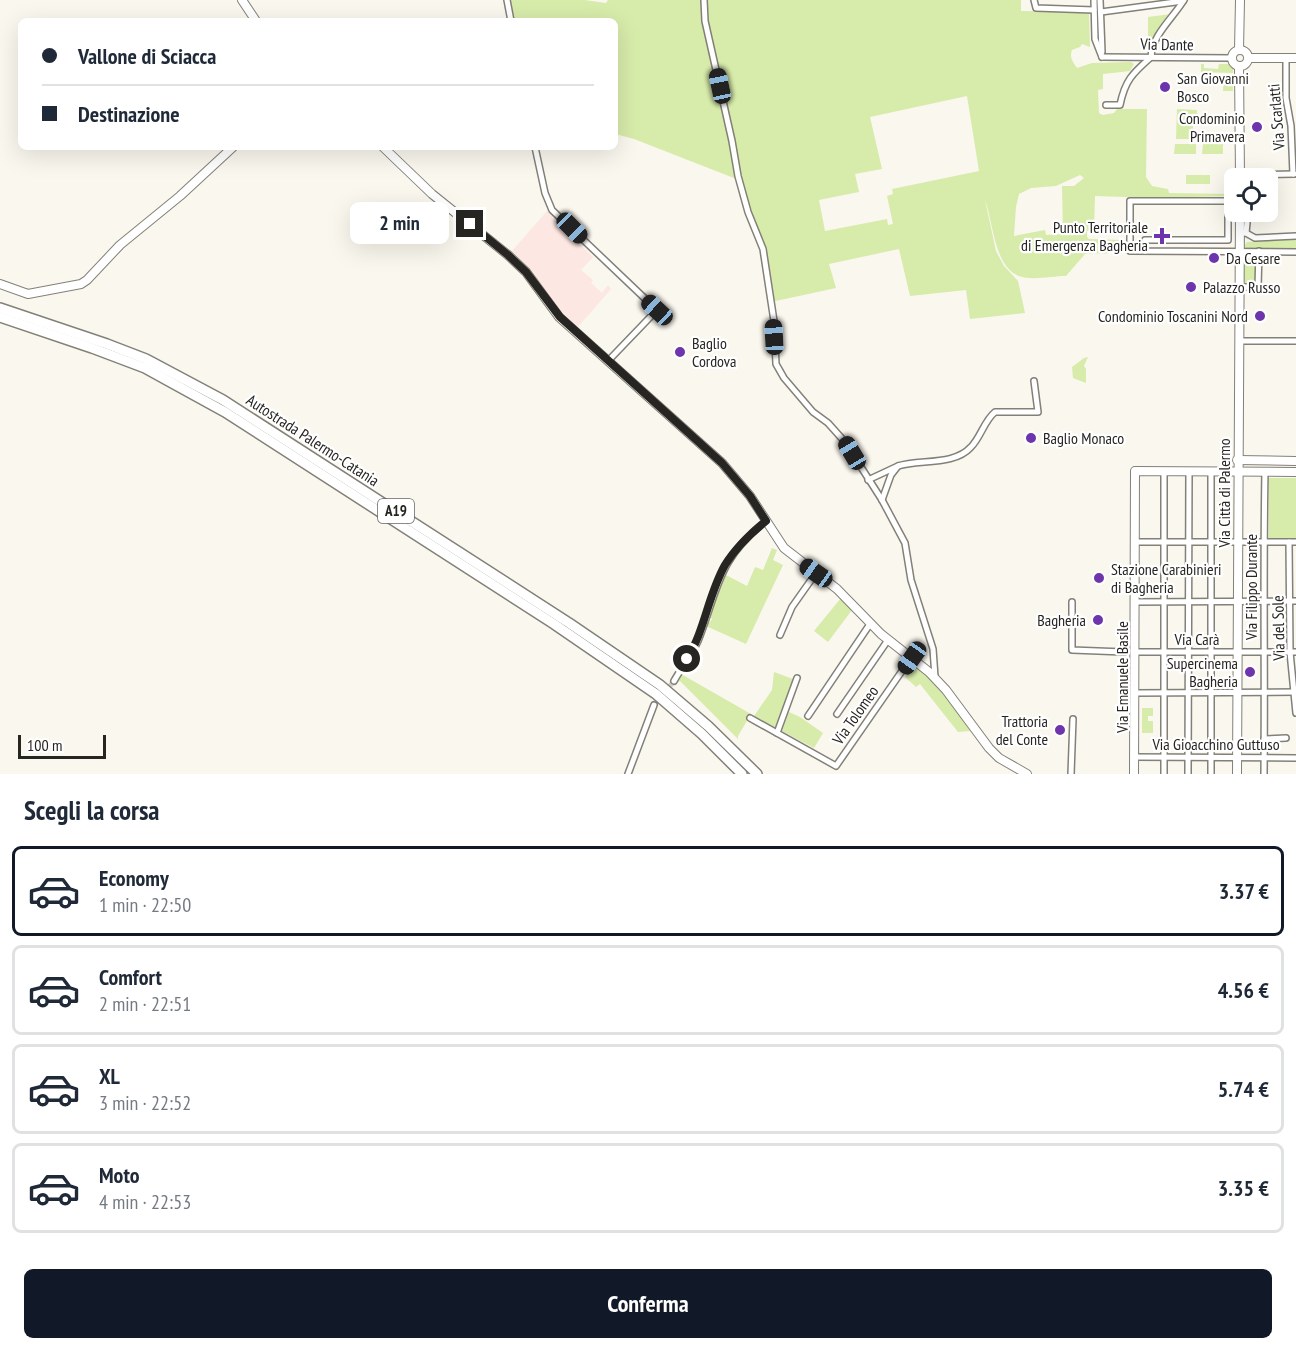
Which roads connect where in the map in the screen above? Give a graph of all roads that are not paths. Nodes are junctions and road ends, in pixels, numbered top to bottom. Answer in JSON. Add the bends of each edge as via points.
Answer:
{"nodes":[{"id":1,"x":242,"y":0,"type":"edge"},
{"id":2,"x":507,"y":0,"type":"edge"},
{"id":3,"x":704,"y":0,"type":"edge"},
{"id":4,"x":1034,"y":0,"type":"edge"},
{"id":5,"x":1094,"y":0,"type":"edge"},
{"id":6,"x":1100,"y":0,"type":"edge"},
{"id":7,"x":1183,"y":0,"type":"edge"},
{"id":8,"x":1240,"y":0,"type":"edge"},
{"id":9,"x":1097,"y":11,"type":"junction"},
{"id":10,"x":254,"y":18,"type":"edge"},
{"id":11,"x":510,"y":18,"type":"edge"},
{"id":12,"x":1239,"y":50,"type":"junction"},
{"id":13,"x":1151,"y":57,"type":"junction"},
{"id":14,"x":1232,"y":58,"type":"junction"},
{"id":15,"x":1248,"y":58,"type":"junction"},
{"id":16,"x":1286,"y":58,"type":"junction"},
{"id":17,"x":1296,"y":58,"type":"edge"},
{"id":18,"x":1239,"y":66,"type":"junction"},
{"id":19,"x":1106,"y":105,"type":"dead end"},
{"id":20,"x":231,"y":150,"type":"edge"},
{"id":21,"x":386,"y":150,"type":"edge"},
{"id":22,"x":536,"y":150,"type":"edge"},
{"id":23,"x":1244,"y":168,"type":"edge"},
{"id":24,"x":1295,"y":174,"type":"edge"},
{"id":25,"x":1278,"y":175,"type":"edge"},
{"id":26,"x":1224,"y":201,"type":"edge"},
{"id":27,"x":1229,"y":222,"type":"edge"},
{"id":28,"x":1241,"y":222,"type":"edge"},
{"id":29,"x":1246,"y":222,"type":"edge"},
{"id":30,"x":1243,"y":233,"type":"junction"},
{"id":31,"x":1296,"y":236,"type":"edge"},
{"id":32,"x":1163,"y":240,"type":"junction"},
{"id":33,"x":1209,"y":240,"type":"junction"},
{"id":34,"x":1145,"y":251,"type":"junction"},
{"id":35,"x":1162,"y":251,"type":"junction"},
{"id":36,"x":1209,"y":251,"type":"junction"},
{"id":37,"x":1239,"y":251,"type":"junction"},
{"id":38,"x":1259,"y":251,"type":"junction"},
{"id":39,"x":1296,"y":252,"type":"edge"},
{"id":40,"x":0,"y":284,"type":"edge"},
{"id":41,"x":1239,"y":287,"type":"junction"},
{"id":42,"x":0,"y":308,"type":"edge"},
{"id":43,"x":0,"y":317,"type":"edge"},
{"id":44,"x":1296,"y":340,"type":"edge"},
{"id":45,"x":1239,"y":341,"type":"junction"},
{"id":46,"x":608,"y":361,"type":"junction"},
{"id":47,"x":1034,"y":381,"type":"dead end"},
{"id":48,"x":1238,"y":460,"type":"junction"},
{"id":49,"x":1296,"y":461,"type":"edge"},
{"id":50,"x":898,"y":466,"type":"junction"},
{"id":51,"x":1164,"y":471,"type":"junction"},
{"id":52,"x":1189,"y":471,"type":"junction"},
{"id":53,"x":1211,"y":471,"type":"junction"},
{"id":54,"x":1238,"y":471,"type":"junction"},
{"id":55,"x":1265,"y":472,"type":"junction"},
{"id":56,"x":1296,"y":472,"type":"edge"},
{"id":57,"x":880,"y":473,"type":"junction"},
{"id":58,"x":890,"y":478,"type":"junction"},
{"id":59,"x":868,"y":480,"type":"junction"},
{"id":60,"x":882,"y":500,"type":"junction"},
{"id":61,"x":766,"y":521,"type":"junction"},
{"id":62,"x":1135,"y":542,"type":"junction"},
{"id":63,"x":1164,"y":542,"type":"junction"},
{"id":64,"x":1189,"y":542,"type":"junction"},
{"id":65,"x":1211,"y":542,"type":"junction"},
{"id":66,"x":1238,"y":542,"type":"junction"},
{"id":67,"x":1264,"y":542,"type":"junction"},
{"id":68,"x":1293,"y":542,"type":"edge"},
{"id":69,"x":816,"y":573,"type":"junction"},
{"id":70,"x":1189,"y":601,"type":"junction"},
{"id":71,"x":1211,"y":601,"type":"junction"},
{"id":72,"x":1293,"y":601,"type":"edge"},
{"id":73,"x":1072,"y":602,"type":"dead end"},
{"id":74,"x":1135,"y":602,"type":"junction"},
{"id":75,"x":1164,"y":602,"type":"junction"},
{"id":76,"x":1238,"y":602,"type":"junction"},
{"id":77,"x":1263,"y":602,"type":"junction"},
{"id":78,"x":870,"y":624,"type":"junction"},
{"id":79,"x":780,"y":635,"type":"dead end"},
{"id":80,"x":888,"y":639,"type":"junction"},
{"id":81,"x":1124,"y":652,"type":"dead end"},
{"id":82,"x":1135,"y":652,"type":"junction"},
{"id":83,"x":1164,"y":652,"type":"junction"},
{"id":84,"x":1189,"y":652,"type":"junction"},
{"id":85,"x":1211,"y":652,"type":"junction"},
{"id":86,"x":1238,"y":652,"type":"junction"},
{"id":87,"x":1264,"y":652,"type":"junction"},
{"id":88,"x":1293,"y":652,"type":"edge"},
{"id":89,"x":912,"y":658,"type":"junction"},
{"id":90,"x":797,"y":678,"type":"dead end"},
{"id":91,"x":934,"y":678,"type":"junction"},
{"id":92,"x":674,"y":681,"type":"tunnel mouth"},
{"id":93,"x":1295,"y":692,"type":"edge"},
{"id":94,"x":1135,"y":693,"type":"junction"},
{"id":95,"x":1164,"y":693,"type":"junction"},
{"id":96,"x":1188,"y":693,"type":"junction"},
{"id":97,"x":1211,"y":693,"type":"junction"},
{"id":98,"x":1237,"y":693,"type":"junction"},
{"id":99,"x":1265,"y":693,"type":"junction"},
{"id":100,"x":654,"y":705,"type":"tunnel mouth"},
{"id":101,"x":1296,"y":713,"type":"edge"},
{"id":102,"x":837,"y":714,"type":"dead end"},
{"id":103,"x":808,"y":716,"type":"dead end"},
{"id":104,"x":750,"y":718,"type":"dead end"},
{"id":105,"x":1073,"y":719,"type":"dead end"},
{"id":106,"x":777,"y":733,"type":"junction"},
{"id":107,"x":1286,"y":738,"type":"dead end"},
{"id":108,"x":1264,"y":739,"type":"junction"},
{"id":109,"x":1135,"y":757,"type":"junction"},
{"id":110,"x":1164,"y":757,"type":"junction"},
{"id":111,"x":1188,"y":758,"type":"junction"},
{"id":112,"x":1211,"y":758,"type":"junction"},
{"id":113,"x":1237,"y":758,"type":"junction"},
{"id":114,"x":1264,"y":758,"type":"junction"},
{"id":115,"x":1296,"y":758,"type":"edge"},
{"id":116,"x":628,"y":774,"type":"edge"},
{"id":117,"x":742,"y":774,"type":"edge"},
{"id":118,"x":756,"y":774,"type":"edge"},
{"id":119,"x":1027,"y":774,"type":"edge"},
{"id":120,"x":1071,"y":774,"type":"edge"},
{"id":121,"x":1134,"y":774,"type":"edge"},
{"id":122,"x":1164,"y":774,"type":"edge"},
{"id":123,"x":1188,"y":774,"type":"edge"},
{"id":124,"x":1211,"y":774,"type":"edge"},
{"id":125,"x":1237,"y":774,"type":"edge"},
{"id":126,"x":1264,"y":774,"type":"edge"}],
"edges":[{"from":1,"to":10,"type":"street"},
{"from":2,"to":11,"type":"street"},
{"from":3,"to":59,"type":"street","via":[[705,21],[738,176],[763,249],[776,364],[813,411],[845,442]]},
{"from":4,"to":9,"type":"street","via":[[1036,8]]},
{"from":5,"to":9,"type":"street"},
{"from":6,"to":9,"type":"street"},
{"from":7,"to":9,"type":"street"},
{"from":7,"to":13,"type":"street","via":[[1158,35]]},
{"from":8,"to":12,"type":"street"},
{"from":9,"to":13,"type":"street","name":"Via Dante","via":[[1102,57]]},
{"from":12,"to":14,"type":"street"},
{"from":12,"to":15,"type":"street"},
{"from":13,"to":14,"type":"street","name":"Via Dante"},
{"from":13,"to":19,"type":"street","via":[[1130,75],[1120,105]]},
{"from":14,"to":18,"type":"street"},
{"from":15,"to":16,"type":"street"},
{"from":15,"to":18,"type":"street"},
{"from":16,"to":17,"type":"street"},
{"from":16,"to":24,"type":"street","name":"Via Scarlatti","via":[[1286,98]]},
{"from":18,"to":23,"type":"street"},
{"from":20,"to":40,"type":"street","via":[[120,244],[81,284],[27,294]]},
{"from":21,"to":46,"type":"street","via":[[432,194],[526,272],[560,317]]},
{"from":22,"to":46,"type":"street","via":[[552,210],[657,310]]},
{"from":24,"to":25,"type":"street"},
{"from":26,"to":34,"type":"street","via":[[1130,201],[1130,250]]},
{"from":27,"to":33,"type":"street","via":[[1228,240]]},
{"from":28,"to":30,"type":"street","name":"Via Città di Palermo"},
{"from":29,"to":30,"type":"street"},
{"from":30,"to":31,"type":"street","via":[[1255,238]]},
{"from":30,"to":37,"type":"street","name":"Via Città di Palermo"},
{"from":32,"to":33,"type":"street"},
{"from":32,"to":34,"type":"street","via":[[1145,240]]},
{"from":32,"to":35,"type":"street"},
{"from":33,"to":36,"type":"street"},
{"from":34,"to":35,"type":"street"},
{"from":35,"to":36,"type":"street"},
{"from":36,"to":37,"type":"street"},
{"from":37,"to":38,"type":"street"},
{"from":37,"to":41,"type":"street","name":"Via Città di Palermo"},
{"from":38,"to":39,"type":"street"},
{"from":38,"to":41,"type":"street","via":[[1258,287]]},
{"from":41,"to":45,"type":"street","name":"Via Città di Palermo"},
{"from":42,"to":118,"type":"highway","name":"Autostrada Palermo-Catania","number":"A19","via":[[146,359],[224,400],[660,685]]},
{"from":43,"to":117,"type":"highway","name":"Autostrada Palermo-Catania","number":"A19","via":[[145,368],[225,412],[656,694]]},
{"from":44,"to":45,"type":"street"},
{"from":45,"to":48,"type":"street","name":"Via Città di Palermo"},
{"from":46,"to":61,"type":"street","via":[[722,463]]},
{"from":47,"to":50,"type":"street","via":[[1038,412],[995,412],[969,449],[956,457]]},
{"from":48,"to":49,"type":"street"},
{"from":48,"to":54,"type":"street","name":"Via Città di Palermo"},
{"from":50,"to":57,"type":"street"},
{"from":50,"to":58,"type":"street"},
{"from":51,"to":52,"type":"street"},
{"from":51,"to":62,"type":"street","name":"Via Emanuele Basile","via":[[1135,471]]},
{"from":51,"to":63,"type":"street"},
{"from":52,"to":53,"type":"street"},
{"from":52,"to":64,"type":"street"},
{"from":53,"to":54,"type":"street"},
{"from":53,"to":65,"type":"street"},
{"from":54,"to":55,"type":"street"},
{"from":54,"to":66,"type":"street","name":"Via Città di Palermo"},
{"from":55,"to":56,"type":"street"},
{"from":55,"to":67,"type":"street","name":"Via Filippo Durante"},
{"from":57,"to":58,"type":"street"},
{"from":57,"to":59,"type":"street"},
{"from":58,"to":60,"type":"street"},
{"from":59,"to":60,"type":"street"},
{"from":60,"to":91,"type":"street","via":[[905,543],[911,580],[933,649]]},
{"from":61,"to":69,"type":"street","via":[[784,548]]},
{"from":61,"to":92,"type":"street","via":[[740,544],[725,566],[697,644]]},
{"from":62,"to":63,"type":"street"},
{"from":62,"to":74,"type":"street","name":"Via Emanuele Basile"},
{"from":63,"to":64,"type":"street"},
{"from":63,"to":75,"type":"street"},
{"from":64,"to":65,"type":"street"},
{"from":64,"to":70,"type":"street"},
{"from":65,"to":66,"type":"street"},
{"from":65,"to":71,"type":"street"},
{"from":66,"to":67,"type":"street"},
{"from":66,"to":76,"type":"street","name":"Via Città di Palermo"},
{"from":67,"to":68,"type":"street"},
{"from":67,"to":77,"type":"street","name":"Via Filippo Durante"},
{"from":68,"to":72,"type":"street","name":"Via del Sole"},
{"from":69,"to":78,"type":"street"},
{"from":69,"to":79,"type":"street","via":[[792,607]]},
{"from":70,"to":71,"type":"street"},
{"from":70,"to":75,"type":"street"},
{"from":70,"to":84,"type":"street"},
{"from":71,"to":76,"type":"street"},
{"from":71,"to":85,"type":"street"},
{"from":72,"to":77,"type":"street"},
{"from":72,"to":88,"type":"street","name":"Via del Sole"},
{"from":73,"to":81,"type":"street","via":[[1072,650]]},
{"from":74,"to":75,"type":"street"},
{"from":74,"to":82,"type":"street","name":"Via Emanuele Basile"},
{"from":75,"to":83,"type":"street"},
{"from":76,"to":77,"type":"street"},
{"from":76,"to":86,"type":"street","name":"Via Città di Palermo"},
{"from":77,"to":87,"type":"street","name":"Via Filippo Durante"},
{"from":78,"to":80,"type":"street"},
{"from":78,"to":103,"type":"street"},
{"from":80,"to":89,"type":"street"},
{"from":80,"to":102,"type":"street"},
{"from":82,"to":83,"type":"street","name":"Via Carà"},
{"from":82,"to":94,"type":"street","name":"Via Emanuele Basile"},
{"from":83,"to":84,"type":"street","name":"Via Carà"},
{"from":83,"to":95,"type":"street"},
{"from":84,"to":85,"type":"street","name":"Via Carà"},
{"from":84,"to":96,"type":"street"},
{"from":85,"to":86,"type":"street","name":"Via Carà"},
{"from":85,"to":97,"type":"street"},
{"from":86,"to":87,"type":"street","name":"Via Carà"},
{"from":86,"to":98,"type":"street","name":"Via Città di Palermo"},
{"from":87,"to":88,"type":"street","name":"Via Carà"},
{"from":87,"to":99,"type":"street","name":"Via Filippo Durante"},
{"from":88,"to":93,"type":"street","name":"Via del Sole"},
{"from":89,"to":91,"type":"street"},
{"from":89,"to":106,"type":"street","name":"Via Tolomeo","via":[[836,766]]},
{"from":90,"to":106,"type":"street"},
{"from":91,"to":119,"type":"street","via":[[989,748]]},
{"from":93,"to":99,"type":"street"},
{"from":93,"to":101,"type":"street","name":"Via del Sole"},
{"from":94,"to":95,"type":"street"},
{"from":94,"to":109,"type":"street","name":"Via Emanuele Basile"},
{"from":95,"to":96,"type":"street"},
{"from":95,"to":110,"type":"street"},
{"from":96,"to":97,"type":"street"},
{"from":96,"to":111,"type":"street"},
{"from":97,"to":98,"type":"street"},
{"from":97,"to":112,"type":"street"},
{"from":98,"to":99,"type":"street"},
{"from":98,"to":113,"type":"street","name":"Via Città di Palermo"},
{"from":99,"to":108,"type":"street","name":"Via Filippo Durante"},
{"from":100,"to":116,"type":"street"},
{"from":104,"to":106,"type":"street","name":"Via Tolomeo"},
{"from":105,"to":120,"type":"street"},
{"from":107,"to":108,"type":"street"},
{"from":108,"to":114,"type":"street","name":"Via Filippo Durante"},
{"from":109,"to":110,"type":"street","name":"Via Gioacchino Guttuso"},
{"from":109,"to":121,"type":"street","name":"Via Emanuele Basile"},
{"from":110,"to":111,"type":"street","name":"Via Gioacchino Guttuso"},
{"from":110,"to":122,"type":"street"},
{"from":111,"to":112,"type":"street","name":"Via Gioacchino Guttuso"},
{"from":111,"to":123,"type":"street"},
{"from":112,"to":113,"type":"street","name":"Via Gioacchino Guttuso"},
{"from":112,"to":124,"type":"street"},
{"from":113,"to":114,"type":"street","name":"Via Gioacchino Guttuso"},
{"from":113,"to":125,"type":"street","name":"Via Città di Palermo"},
{"from":114,"to":115,"type":"street","name":"Via Gioacchino Guttuso"},
{"from":114,"to":126,"type":"street","name":"Via Filippo Durante"}]}
